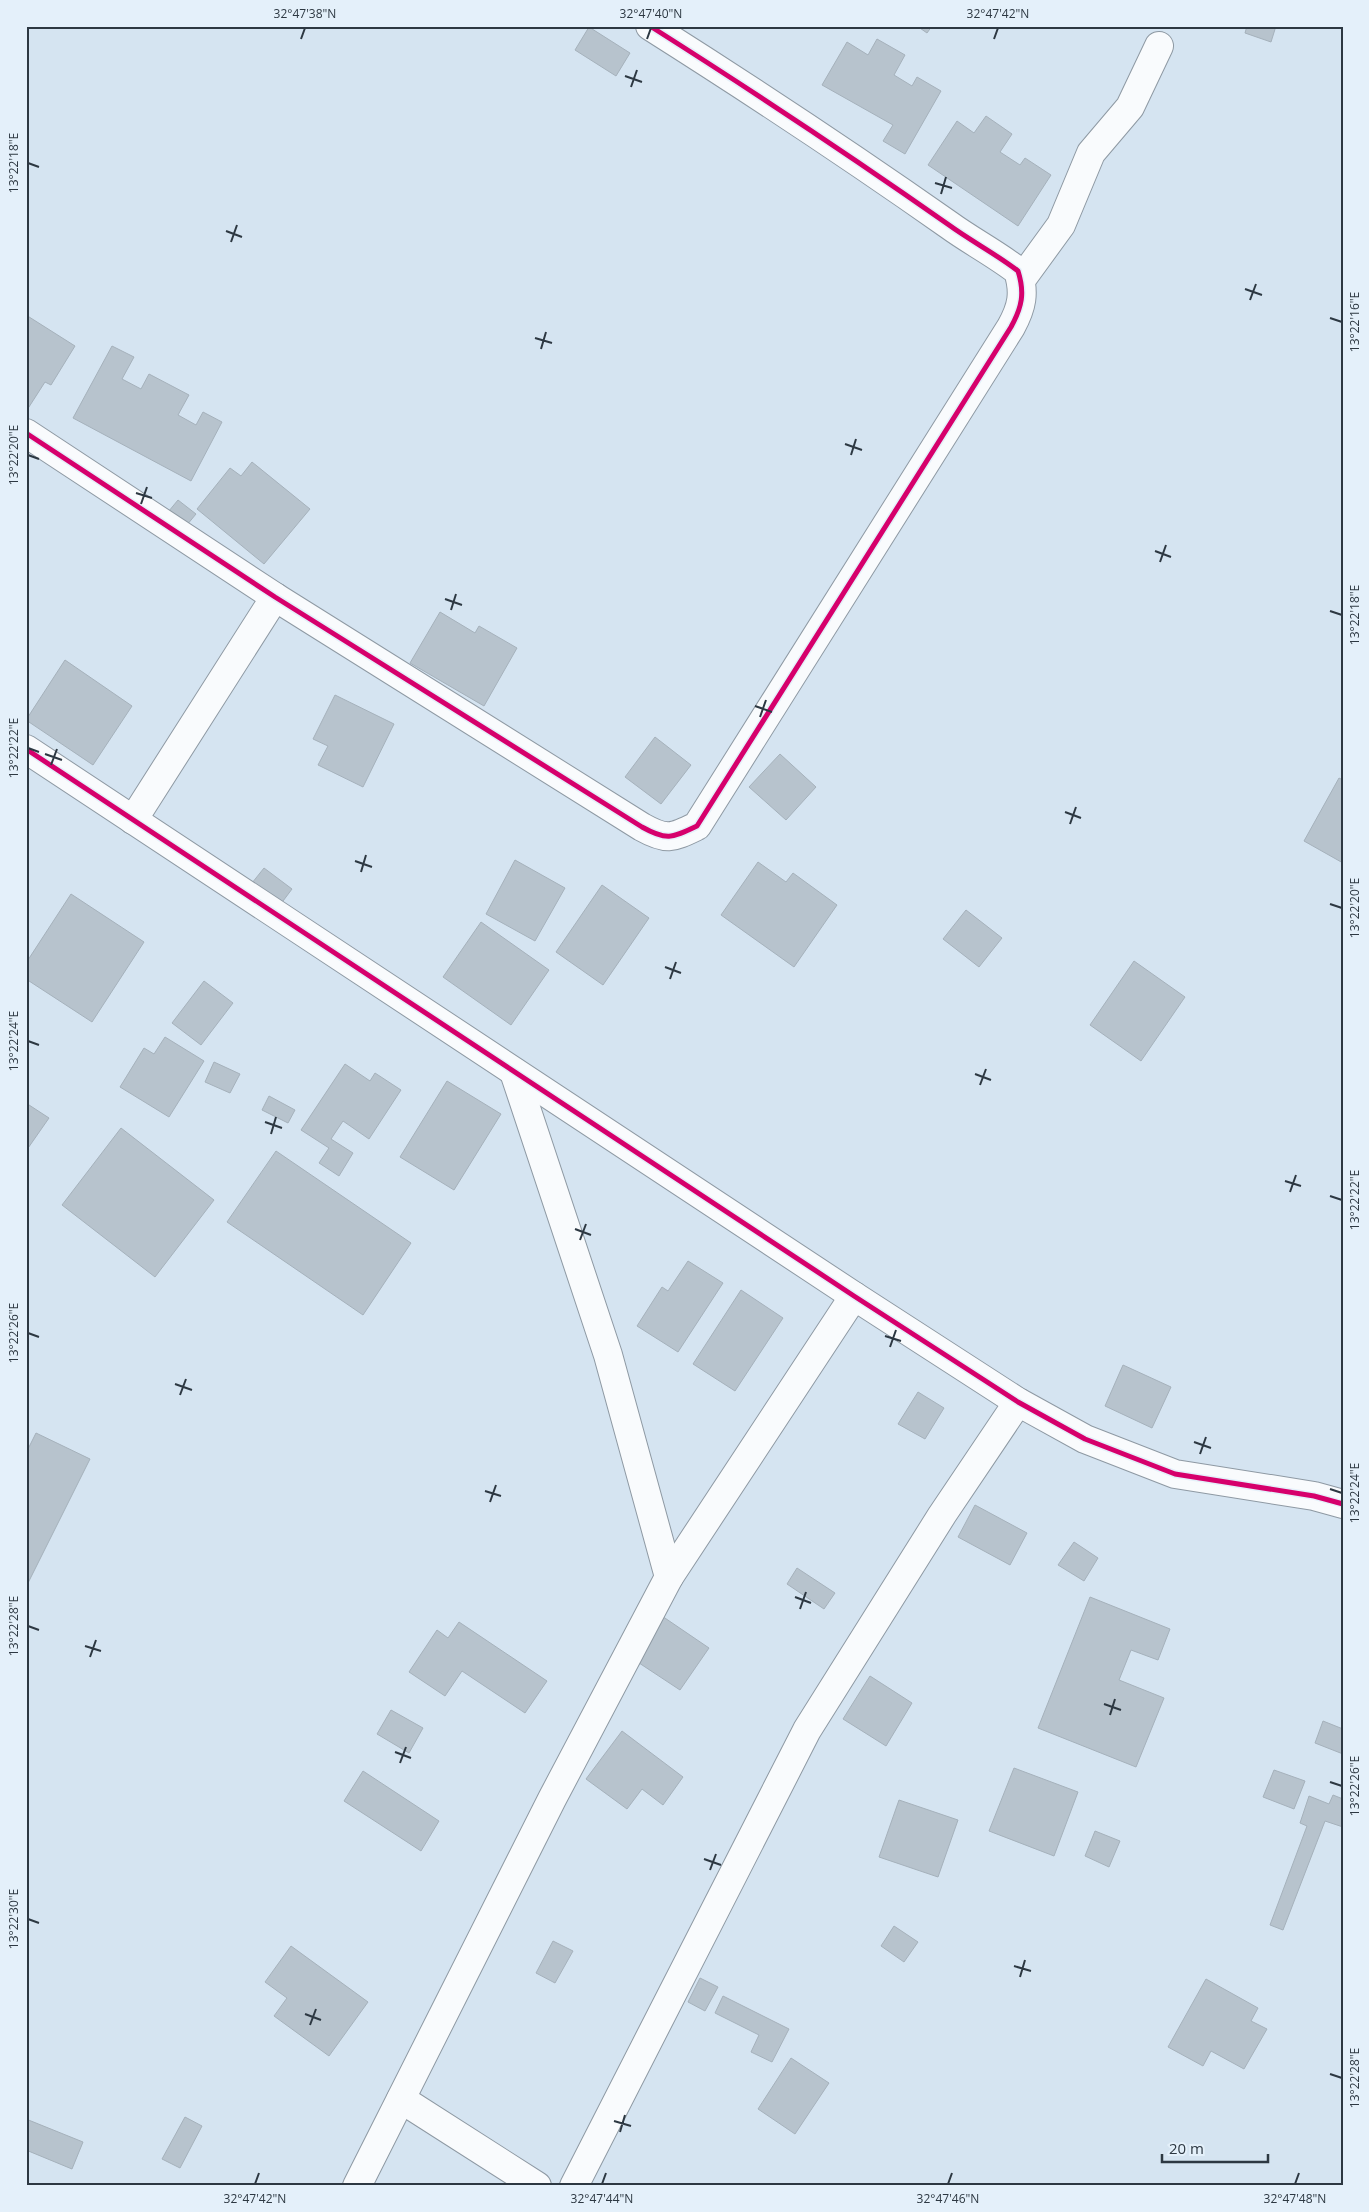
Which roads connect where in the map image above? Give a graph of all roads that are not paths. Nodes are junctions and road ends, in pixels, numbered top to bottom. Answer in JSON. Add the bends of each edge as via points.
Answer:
{"nodes":[{"id":1,"x":650,"y":26,"type":"edge"},
{"id":2,"x":1159,"y":46,"type":"dead end"},
{"id":3,"x":1021,"y":280,"type":"junction"},
{"id":4,"x":26,"y":433,"type":"edge"},
{"id":5,"x":275,"y":597,"type":"junction"},
{"id":6,"x":26,"y":749,"type":"edge"},
{"id":7,"x":133,"y":820,"type":"junction"},
{"id":8,"x":514,"y":1072,"type":"junction"},
{"id":9,"x":854,"y":1296,"type":"junction"},
{"id":10,"x":1018,"y":1402,"type":"junction"},
{"id":11,"x":1343,"y":1504,"type":"edge"},
{"id":12,"x":669,"y":1577,"type":"junction"},
{"id":13,"x":400,"y":2099,"type":"junction"},
{"id":14,"x":357,"y":2186,"type":"edge"},
{"id":15,"x":537,"y":2186,"type":"edge"},
{"id":16,"x":574,"y":2186,"type":"edge"}],
"edges":[{"from":1,"to":3,"type":"street","via":[[762,97],[1009,264],[1018,271]]},
{"from":2,"to":3,"type":"street","via":[[1130,107],[1091,153],[1061,225]]},
{"from":3,"to":5,"type":"street","via":[[1023,298],[1011,327],[712,804],[697,826],[678,836],[659,837],[642,828]]},
{"from":4,"to":5,"type":"street"},
{"from":5,"to":7,"type":"street"},
{"from":6,"to":7,"type":"street"},
{"from":7,"to":8,"type":"street"},
{"from":8,"to":9,"type":"street"},
{"from":8,"to":12,"type":"street","via":[[608,1355]]},
{"from":9,"to":10,"type":"street"},
{"from":9,"to":12,"type":"street"},
{"from":10,"to":11,"type":"street","via":[[1085,1439],[1175,1474],[1314,1496]]},
{"from":10,"to":16,"type":"street","via":[[942,1515],[807,1730]]},
{"from":12,"to":13,"type":"street"},
{"from":13,"to":14,"type":"street"},
{"from":13,"to":15,"type":"street"}]}
